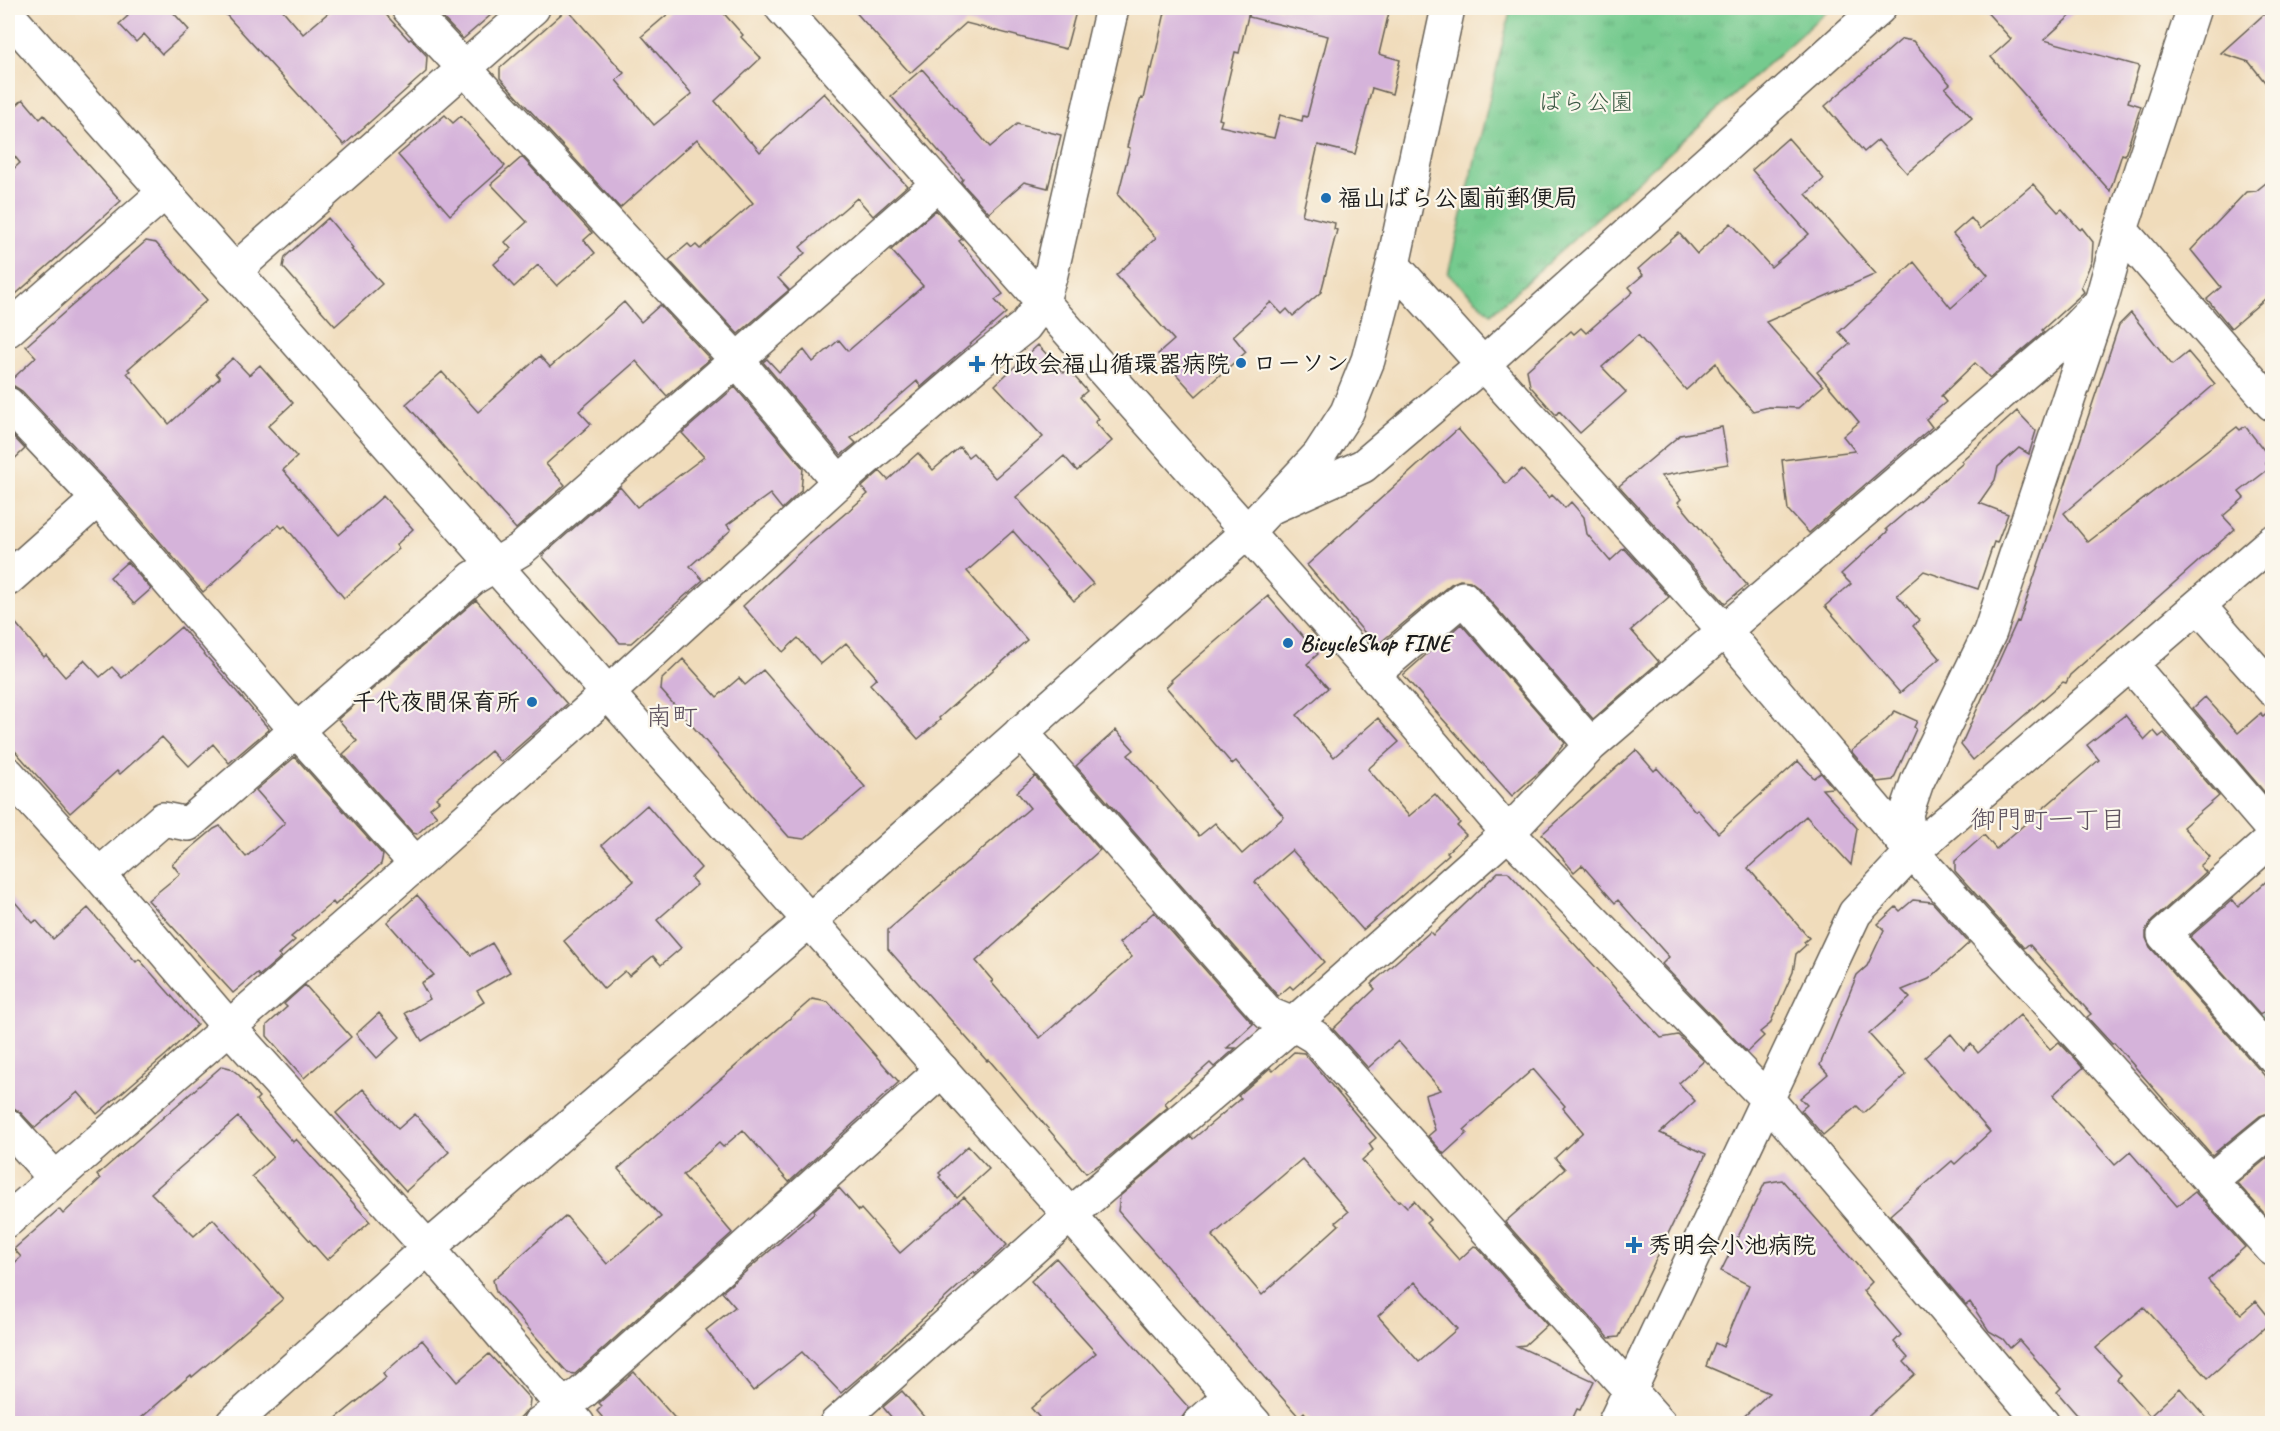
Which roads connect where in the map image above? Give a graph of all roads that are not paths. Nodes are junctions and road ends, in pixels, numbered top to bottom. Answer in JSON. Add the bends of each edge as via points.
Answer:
{"nodes":[{"id":1,"x":408,"y":8,"type":"edge"},
{"id":2,"x":533,"y":8,"type":"edge"},
{"id":3,"x":782,"y":8,"type":"edge"},
{"id":4,"x":1112,"y":8,"type":"edge"},
{"id":5,"x":1448,"y":8,"type":"edge"},
{"id":6,"x":1879,"y":8,"type":"edge"},
{"id":7,"x":2194,"y":8,"type":"edge"},
{"id":8,"x":8,"y":15,"type":"edge"},
{"id":9,"x":464,"y":70,"type":"junction"},
{"id":10,"x":938,"y":184,"type":"junction"},
{"id":11,"x":165,"y":192,"type":"junction"},
{"id":12,"x":2121,"y":230,"type":"junction"},
{"id":13,"x":1393,"y":264,"type":"junction"},
{"id":14,"x":234,"y":271,"type":"junction"},
{"id":15,"x":2101,"y":302,"type":"junction"},
{"id":16,"x":1042,"y":303,"type":"junction"},
{"id":17,"x":8,"y":330,"type":"edge"},
{"id":18,"x":736,"y":359,"type":"junction"},
{"id":19,"x":1482,"y":365,"type":"junction"},
{"id":20,"x":8,"y":404,"type":"edge"},
{"id":21,"x":2272,"y":404,"type":"edge"},
{"id":22,"x":839,"y":482,"type":"junction"},
{"id":23,"x":98,"y":499,"type":"junction"},
{"id":24,"x":1272,"y":507,"type":"junction"},
{"id":25,"x":1246,"y":533,"type":"junction"},
{"id":26,"x":2272,"y":542,"type":"edge"},
{"id":27,"x":495,"y":566,"type":"junction"},
{"id":28,"x":8,"y":579,"type":"edge"},
{"id":29,"x":2199,"y":606,"type":"junction"},
{"id":30,"x":1724,"y":630,"type":"junction"},
{"id":31,"x":2131,"y":665,"type":"junction"},
{"id":32,"x":1373,"y":674,"type":"junction"},
{"id":33,"x":2272,"y":689,"type":"edge"},
{"id":34,"x":609,"y":693,"type":"junction"},
{"id":35,"x":297,"y":731,"type":"junction"},
{"id":36,"x":1021,"y":732,"type":"junction"},
{"id":37,"x":1591,"y":744,"type":"junction"},
{"id":38,"x":8,"y":774,"type":"edge"},
{"id":39,"x":2272,"y":829,"type":"edge"},
{"id":40,"x":1508,"y":833,"type":"junction"},
{"id":41,"x":2272,"y":839,"type":"edge"},
{"id":42,"x":1912,"y":852,"type":"junction"},
{"id":43,"x":416,"y":864,"type":"junction"},
{"id":44,"x":99,"y":875,"type":"junction"},
{"id":45,"x":810,"y":920,"type":"junction"},
{"id":46,"x":1293,"y":1024,"type":"junction"},
{"id":47,"x":228,"y":1026,"type":"junction"},
{"id":48,"x":2272,"y":1056,"type":"edge"},
{"id":49,"x":942,"y":1070,"type":"junction"},
{"id":50,"x":1767,"y":1099,"type":"junction"},
{"id":51,"x":8,"y":1126,"type":"edge"},
{"id":52,"x":2272,"y":1130,"type":"edge"},
{"id":53,"x":54,"y":1178,"type":"junction"},
{"id":54,"x":2211,"y":1180,"type":"junction"},
{"id":55,"x":1071,"y":1214,"type":"junction"},
{"id":56,"x":8,"y":1220,"type":"edge"},
{"id":57,"x":428,"y":1248,"type":"junction"},
{"id":58,"x":2272,"y":1249,"type":"edge"},
{"id":59,"x":1629,"y":1390,"type":"junction"},
{"id":60,"x":1230,"y":1396,"type":"junction"},
{"id":61,"x":560,"y":1418,"type":"edge"},
{"id":62,"x":838,"y":1423,"type":"edge"},
{"id":63,"x":232,"y":1424,"type":"edge"},
{"id":64,"x":1199,"y":1424,"type":"edge"},
{"id":65,"x":1255,"y":1424,"type":"edge"},
{"id":66,"x":1614,"y":1424,"type":"edge"},
{"id":67,"x":1660,"y":1424,"type":"edge"},
{"id":68,"x":2043,"y":1424,"type":"edge"}],
"edges":[{"from":1,"to":9,"type":"street"},
{"from":2,"to":9,"type":"street"},
{"from":3,"to":10,"type":"street"},
{"from":4,"to":16,"type":"street"},
{"from":5,"to":13,"type":"street"},
{"from":6,"to":19,"type":"street"},
{"from":7,"to":12,"type":"street"},
{"from":8,"to":11,"type":"street"},
{"from":9,"to":14,"type":"street"},
{"from":9,"to":18,"type":"street"},
{"from":10,"to":16,"type":"street"},
{"from":10,"to":18,"type":"street"},
{"from":11,"to":14,"type":"street"},
{"from":11,"to":17,"type":"street"},
{"from":12,"to":15,"type":"street"},
{"from":12,"to":21,"type":"street"},
{"from":13,"to":19,"type":"street"},
{"from":13,"to":24,"type":"street","via":[[1368,360],[1347,412],[1319,454]]},
{"from":14,"to":27,"type":"street"},
{"from":15,"to":30,"type":"street","via":[[2069,335]]},
{"from":15,"to":42,"type":"street","via":[[1989,632],[1917,782],[1906,814]]},
{"from":16,"to":22,"type":"street","via":[[1025,326]]},
{"from":16,"to":25,"type":"street"},
{"from":18,"to":22,"type":"street"},
{"from":18,"to":27,"type":"street","via":[[520,550]]},
{"from":19,"to":24,"type":"street","via":[[1363,466]]},
{"from":19,"to":30,"type":"street"},
{"from":20,"to":23,"type":"street"},
{"from":22,"to":34,"type":"street"},
{"from":23,"to":28,"type":"street"},
{"from":23,"to":35,"type":"street"},
{"from":24,"to":25,"type":"street"},
{"from":25,"to":32,"type":"street"},
{"from":25,"to":36,"type":"street"},
{"from":26,"to":29,"type":"street"},
{"from":27,"to":34,"type":"street"},
{"from":27,"to":35,"type":"street","via":[[473,579]]},
{"from":29,"to":31,"type":"street"},
{"from":29,"to":33,"type":"street"},
{"from":30,"to":37,"type":"street"},
{"from":30,"to":42,"type":"street"},
{"from":31,"to":39,"type":"street"},
{"from":31,"to":42,"type":"street"},
{"from":32,"to":37,"type":"street","via":[[1463,598]]},
{"from":32,"to":40,"type":"street"},
{"from":34,"to":43,"type":"street"},
{"from":34,"to":45,"type":"street"},
{"from":35,"to":43,"type":"street"},
{"from":35,"to":44,"type":"street","via":[[188,824],[163,819]]},
{"from":36,"to":45,"type":"street"},
{"from":36,"to":46,"type":"street","via":[[1269,1014]]},
{"from":37,"to":40,"type":"street"},
{"from":38,"to":44,"type":"street"},
{"from":40,"to":46,"type":"street"},
{"from":40,"to":50,"type":"street"},
{"from":41,"to":48,"type":"street","via":[[2164,934]]},
{"from":42,"to":50,"type":"street","via":[[1855,913]]},
{"from":42,"to":54,"type":"street"},
{"from":43,"to":47,"type":"street"},
{"from":44,"to":47,"type":"street"},
{"from":45,"to":49,"type":"street"},
{"from":45,"to":57,"type":"street"},
{"from":46,"to":55,"type":"street"},
{"from":46,"to":59,"type":"street","via":[[1315,1037]]},
{"from":47,"to":53,"type":"street"},
{"from":47,"to":57,"type":"street"},
{"from":49,"to":55,"type":"street"},
{"from":49,"to":61,"type":"street","via":[[582,1393]]},
{"from":50,"to":59,"type":"street"},
{"from":50,"to":68,"type":"street"},
{"from":51,"to":53,"type":"street"},
{"from":52,"to":54,"type":"street"},
{"from":53,"to":56,"type":"street"},
{"from":54,"to":58,"type":"street"},
{"from":55,"to":60,"type":"street"},
{"from":55,"to":62,"type":"street"},
{"from":57,"to":61,"type":"street"},
{"from":57,"to":63,"type":"street"},
{"from":59,"to":66,"type":"street"},
{"from":59,"to":67,"type":"street"},
{"from":60,"to":64,"type":"street"},
{"from":60,"to":65,"type":"street"}]}
